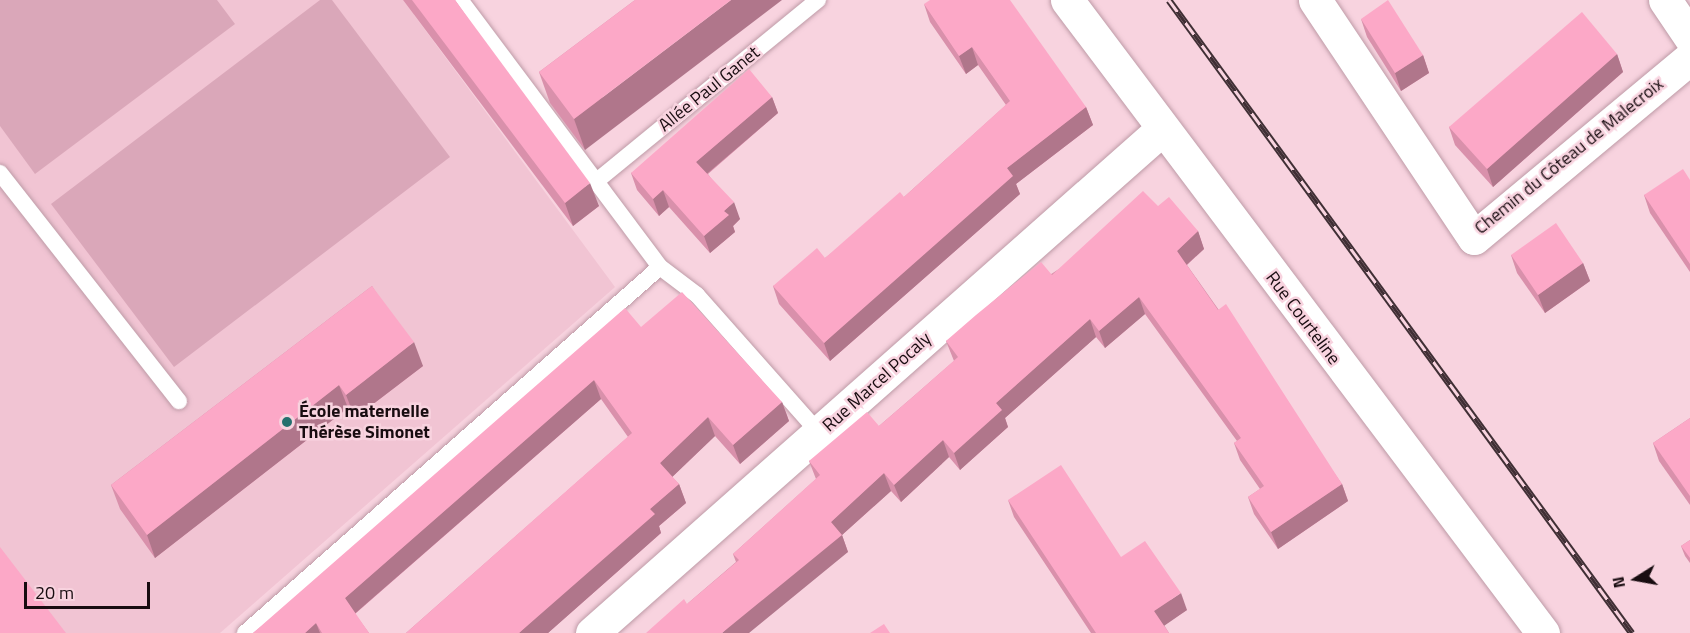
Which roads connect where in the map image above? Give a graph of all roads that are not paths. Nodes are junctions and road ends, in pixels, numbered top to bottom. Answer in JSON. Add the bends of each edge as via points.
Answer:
{"nodes":[{"id":1,"x":460,"y":0,"type":"edge"},
{"id":2,"x":818,"y":0,"type":"edge"},
{"id":3,"x":1067,"y":0,"type":"edge"},
{"id":4,"x":1315,"y":0,"type":"edge"},
{"id":5,"x":1665,"y":0,"type":"edge"},
{"id":6,"x":1690,"y":37,"type":"edge"},
{"id":7,"x":1690,"y":58,"type":"edge"},
{"id":8,"x":1161,"y":130,"type":"junction"},
{"id":9,"x":0,"y":173,"type":"edge"},
{"id":10,"x":599,"y":179,"type":"junction"},
{"id":11,"x":660,"y":267,"type":"junction"},
{"id":12,"x":179,"y":401,"type":"dead end"},
{"id":13,"x":819,"y":433,"type":"junction"},
{"id":14,"x":245,"y":633,"type":"edge"},
{"id":15,"x":592,"y":633,"type":"edge"},
{"id":16,"x":1543,"y":633,"type":"edge"}],
"edges":[{"from":1,"to":10,"type":"lane"},
{"from":2,"to":10,"type":"lane","name":"Allée Paul Ganet"},
{"from":3,"to":8,"type":"street","name":"Rue Courteline"},
{"from":4,"to":7,"type":"street","name":"Chemin du Côteau de Malecroix","via":[[1474,238]]},
{"from":5,"to":6,"type":"street"},
{"from":8,"to":13,"type":"street","name":"Rue Marcel Pocaly"},
{"from":8,"to":16,"type":"street","name":"Rue Courteline"},
{"from":9,"to":12,"type":"lane"},
{"from":10,"to":11,"type":"lane"},
{"from":11,"to":13,"type":"lane","via":[[697,295]]},
{"from":11,"to":14,"type":"lane"},
{"from":13,"to":15,"type":"street","name":"Rue Marcel Pocaly"}]}
